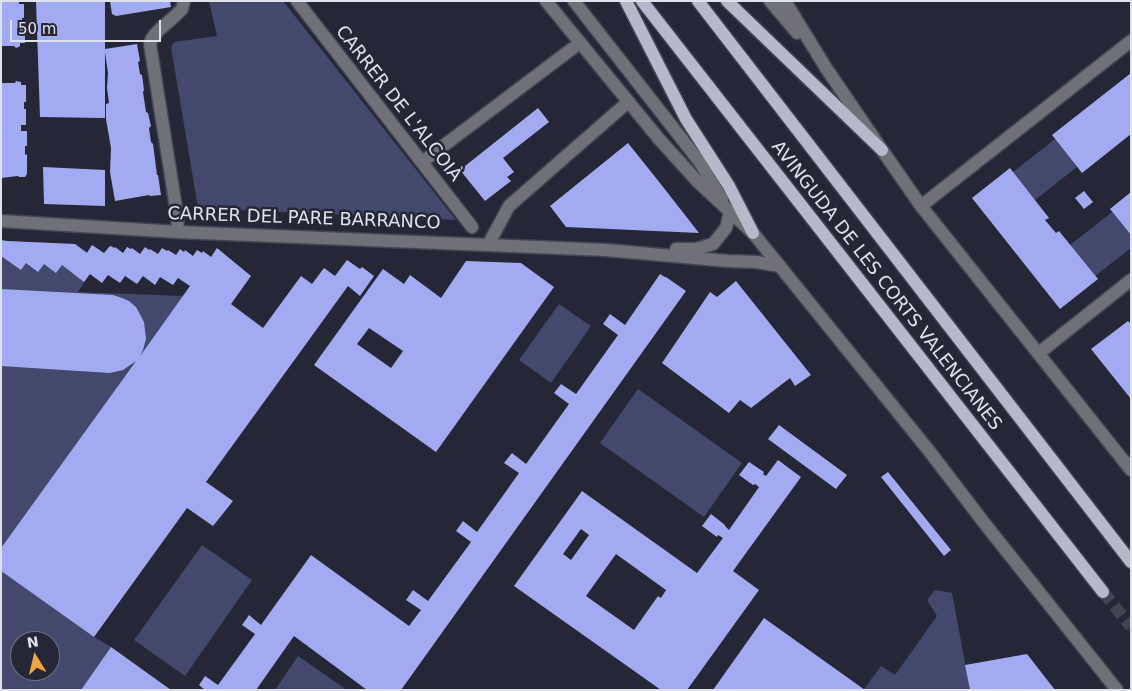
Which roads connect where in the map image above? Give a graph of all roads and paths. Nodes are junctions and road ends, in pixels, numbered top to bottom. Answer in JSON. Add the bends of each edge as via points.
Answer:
{"nodes":[{"id":1,"x":184,"y":1,"type":"edge"},
{"id":2,"x":297,"y":1,"type":"edge"},
{"id":3,"x":546,"y":1,"type":"edge"},
{"id":4,"x":574,"y":1,"type":"edge"},
{"id":5,"x":626,"y":1,"type":"edge"},
{"id":6,"x":642,"y":1,"type":"edge"},
{"id":7,"x":698,"y":1,"type":"edge"},
{"id":8,"x":727,"y":1,"type":"edge"},
{"id":9,"x":770,"y":1,"type":"edge"},
{"id":10,"x":785,"y":1,"type":"edge"},
{"id":11,"x":1131,"y":41,"type":"edge"},
{"id":12,"x":573,"y":48,"type":"dead end"},
{"id":13,"x":826,"y":68,"type":"junction"},
{"id":14,"x":628,"y":102,"type":"junction"},
{"id":15,"x":882,"y":150,"type":"junction"},
{"id":16,"x":422,"y":162,"type":"junction"},
{"id":17,"x":921,"y":206,"type":"junction"},
{"id":18,"x":730,"y":212,"type":"junction"},
{"id":19,"x":1,"y":221,"type":"edge"},
{"id":20,"x":472,"y":228,"type":"dead end"},
{"id":21,"x":178,"y":232,"type":"junction"},
{"id":22,"x":753,"y":232,"type":"junction"},
{"id":23,"x":488,"y":244,"type":"junction"},
{"id":24,"x":606,"y":250,"type":"junction"},
{"id":25,"x":780,"y":266,"type":"junction"},
{"id":26,"x":1131,"y":280,"type":"edge"},
{"id":27,"x":1039,"y":353,"type":"junction"},
{"id":28,"x":1131,"y":470,"type":"edge"},
{"id":29,"x":1131,"y":562,"type":"edge"},
{"id":30,"x":1103,"y":592,"type":"tunnel mouth"},
{"id":31,"x":1118,"y":690,"type":"edge"}],
"edges":[{"from":1,"to":21,"type":"street","via":[[182,9],[159,30],[150,44]]},
{"from":2,"to":16,"type":"street","name":"CARRER DE L'ALCOIÀ"},
{"from":3,"to":14,"type":"street"},
{"from":4,"to":18,"type":"street","via":[[699,161]]},
{"from":5,"to":22,"type":"main road","via":[[686,119],[729,186]]},
{"from":6,"to":30,"type":"main road","name":"AVINGUDA DE LES CORTS VALENCIANES"},
{"from":7,"to":29,"type":"main road","name":"AVINGUDA DE LES CORTS VALENCIANES"},
{"from":8,"to":15,"type":"main road"},
{"from":9,"to":13,"type":"street"},
{"from":10,"to":13,"type":"street"},
{"from":11,"to":17,"type":"street"},
{"from":12,"to":16,"type":"street"},
{"from":13,"to":15,"type":"street"},
{"from":14,"to":18,"type":"street","via":[[697,181]]},
{"from":14,"to":23,"type":"street","via":[[509,206]]},
{"from":15,"to":17,"type":"street"},
{"from":16,"to":20,"type":"street","name":"CARRER DE L'ALCOIÀ"},
{"from":17,"to":27,"type":"street"},
{"from":18,"to":22,"type":"street"},
{"from":18,"to":24,"type":"street","name":"CARRER DEL PARE BARRANCO","via":[[726,228],[713,244],[696,249]]},
{"from":19,"to":21,"type":"street","name":"CARRER DEL PARE BARRANCO"},
{"from":21,"to":23,"type":"street","name":"CARRER DEL PARE BARRANCO"},
{"from":22,"to":25,"type":"street"},
{"from":23,"to":24,"type":"street","name":"CARRER DEL PARE BARRANCO"},
{"from":24,"to":25,"type":"street","name":"CARRER DEL PARE BARRANCO"},
{"from":25,"to":31,"type":"street"},
{"from":26,"to":27,"type":"street"},
{"from":27,"to":28,"type":"street"}]}
